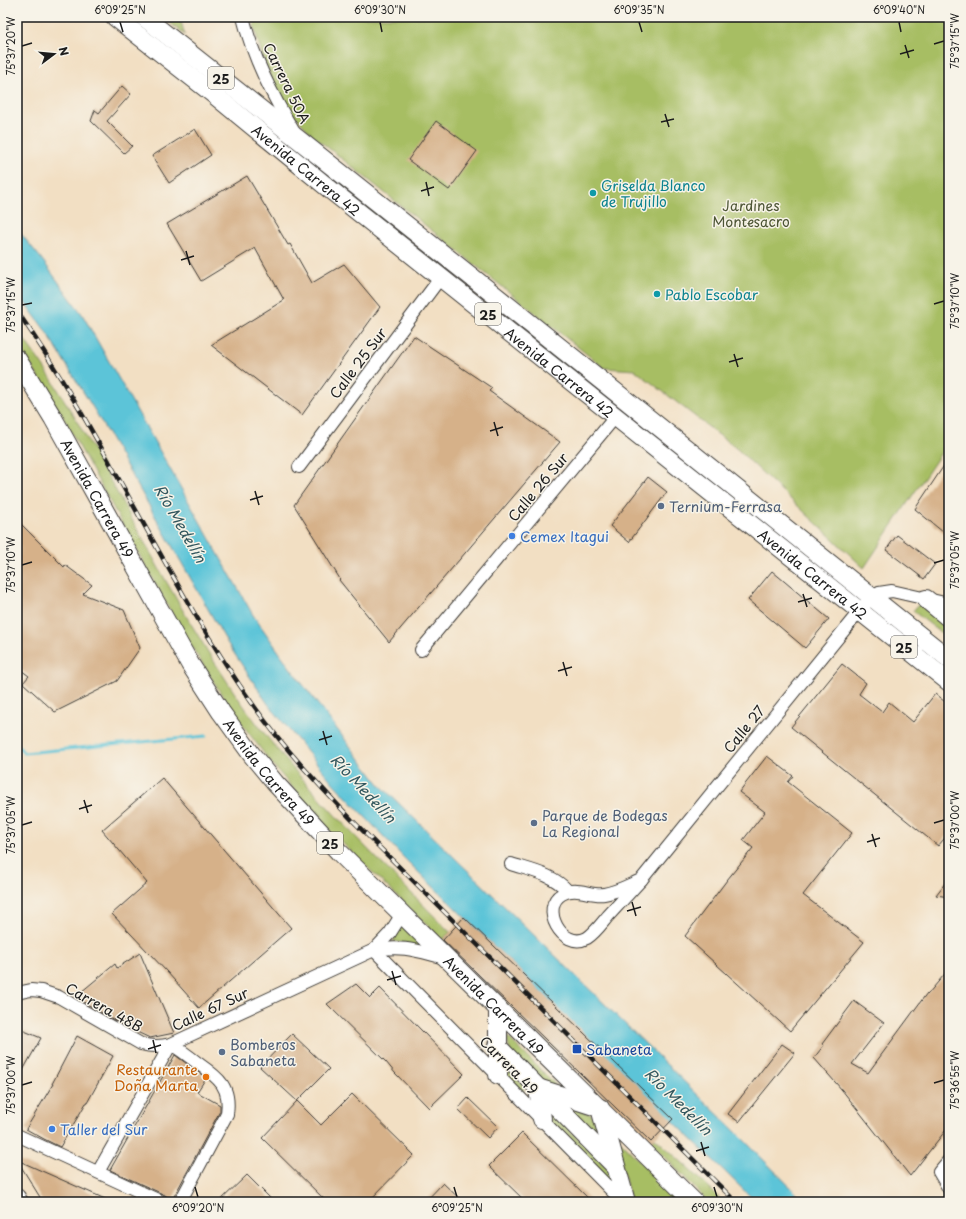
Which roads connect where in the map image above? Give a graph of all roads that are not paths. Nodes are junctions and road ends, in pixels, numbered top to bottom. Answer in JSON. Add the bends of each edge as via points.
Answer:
{"nodes":[{"id":1,"x":115,"y":17,"type":"edge"},
{"id":2,"x":144,"y":17,"type":"edge"},
{"id":3,"x":243,"y":17,"type":"edge"},
{"id":4,"x":153,"y":46,"type":"junction"},
{"id":5,"x":203,"y":64,"type":"junction"},
{"id":6,"x":298,"y":140,"type":"junction"},
{"id":7,"x":441,"y":277,"type":"junction"},
{"id":8,"x":492,"y":293,"type":"junction"},
{"id":9,"x":526,"y":345,"type":"junction"},
{"id":10,"x":17,"y":359,"type":"edge"},
{"id":11,"x":616,"y":416,"type":"junction"},
{"id":12,"x":299,"y":467,"type":"dead end"},
{"id":13,"x":871,"y":597,"type":"junction"},
{"id":14,"x":926,"y":599,"type":"junction"},
{"id":15,"x":949,"y":604,"type":"edge"},
{"id":16,"x":860,"y":611,"type":"junction"},
{"id":17,"x":949,"y":618,"type":"edge"},
{"id":18,"x":421,"y":650,"type":"dead end"},
{"id":19,"x":949,"y":659,"type":"edge"},
{"id":20,"x":949,"y":682,"type":"edge"},
{"id":21,"x":511,"y":864,"type":"dead end"},
{"id":22,"x":641,"y":880,"type":"junction"},
{"id":23,"x":568,"y":891,"type":"junction"},
{"id":24,"x":402,"y":914,"type":"junction"},
{"id":25,"x":374,"y":950,"type":"junction"},
{"id":26,"x":446,"y":958,"type":"junction"},
{"id":27,"x":17,"y":993,"type":"edge"},
{"id":28,"x":498,"y":1008,"type":"junction"},
{"id":29,"x":171,"y":1044,"type":"junction"},
{"id":30,"x":497,"y":1046,"type":"junction"},
{"id":31,"x":498,"y":1075,"type":"junction"},
{"id":32,"x":538,"y":1088,"type":"junction"},
{"id":33,"x":600,"y":1108,"type":"junction"},
{"id":34,"x":542,"y":1119,"type":"junction"},
{"id":35,"x":17,"y":1135,"type":"edge"},
{"id":36,"x":949,"y":1160,"type":"edge"},
{"id":37,"x":616,"y":1167,"type":"junction"},
{"id":38,"x":98,"y":1172,"type":"junction"},
{"id":39,"x":949,"y":1189,"type":"edge"},
{"id":40,"x":17,"y":1197,"type":"edge"},
{"id":41,"x":20,"y":1202,"type":"edge"},
{"id":42,"x":162,"y":1202,"type":"edge"},
{"id":43,"x":180,"y":1202,"type":"edge"},
{"id":44,"x":625,"y":1202,"type":"edge"},
{"id":45,"x":694,"y":1202,"type":"edge"}],
"edges":[{"from":1,"to":4,"type":"highway","name":"Avenida Carrera 42","number":"25"},
{"from":2,"to":5,"type":"highway","name":"Avenida Carrera 42","number":"25"},
{"from":3,"to":6,"type":"street","name":"Carrera 50A","via":[[260,67]]},
{"from":4,"to":5,"type":"highway"},
{"from":4,"to":7,"type":"highway","name":"Avenida Carrera 42","number":"25"},
{"from":5,"to":6,"type":"highway","name":"Avenida Carrera 42","number":"25"},
{"from":6,"to":8,"type":"highway","name":"Avenida Carrera 42","number":"25"},
{"from":7,"to":9,"type":"highway","name":"Avenida Carrera 42","number":"25"},
{"from":7,"to":12,"type":"street","name":"Calle 25 Sur"},
{"from":8,"to":9,"type":"highway"},
{"from":8,"to":13,"type":"highway","name":"Avenida Carrera 42","number":"25"},
{"from":9,"to":11,"type":"highway","name":"Avenida Carrera 42","number":"25"},
{"from":10,"to":24,"type":"highway","name":"Avenida Carrera 49","number":"25","via":[[53,418],[190,664],[221,712],[252,755],[290,800]]},
{"from":11,"to":16,"type":"highway","name":"Avenida Carrera 42","number":"25"},
{"from":11,"to":18,"type":"street","name":"Calle 26 Sur"},
{"from":13,"to":14,"type":"street","via":[[892,591]]},
{"from":13,"to":16,"type":"street","name":"Calle 27"},
{"from":13,"to":19,"type":"highway","name":"Avenida Carrera 42","number":"25"},
{"from":14,"to":15,"type":"street"},
{"from":14,"to":17,"type":"highway"},
{"from":16,"to":20,"type":"highway","name":"Avenida Carrera 42","number":"25"},
{"from":16,"to":22,"type":"street","name":"Calle 27"},
{"from":21,"to":23,"type":"street","via":[[548,875]]},
{"from":22,"to":23,"type":"street","name":"Calle 27","via":[[602,894]]},
{"from":22,"to":23,"type":"street","name":"Calle 27","via":[[599,927],[587,938],[579,940],[569,939],[559,931],[552,910],[561,894]]},
{"from":24,"to":25,"type":"street","name":"Calle 67 Sur","via":[[390,933]]},
{"from":24,"to":26,"type":"highway","name":"Avenida Carrera 49","number":"25"},
{"from":25,"to":26,"type":"street","name":"Calle 67 Sur","via":[[407,948]]},
{"from":25,"to":29,"type":"street","name":"Calle 67 Sur"},
{"from":25,"to":31,"type":"street","name":"Carrera 49"},
{"from":26,"to":28,"type":"highway","name":"Avenida Carrera 49","number":"25"},
{"from":27,"to":29,"type":"street","name":"Carrera 48B","via":[[41,991],[59,997],[141,1044],[152,1047]]},
{"from":28,"to":30,"type":"highway"},
{"from":28,"to":33,"type":"highway","name":"Avenida Carrera 49","number":"25"},
{"from":29,"to":38,"type":"street","name":"Calle 67 Sur"},
{"from":29,"to":43,"type":"street","via":[[217,1077],[223,1085],[229,1103],[227,1114]]},
{"from":30,"to":31,"type":"highway"},
{"from":30,"to":32,"type":"highway"},
{"from":31,"to":34,"type":"street","name":"Carrera 49"},
{"from":32,"to":33,"type":"highway"},
{"from":32,"to":34,"type":"highway"},
{"from":32,"to":37,"type":"highway"},
{"from":33,"to":37,"type":"highway"},
{"from":33,"to":45,"type":"highway","name":"Avenida Carrera 49","number":"25"},
{"from":34,"to":44,"type":"street","name":"Carrera 49"},
{"from":35,"to":38,"type":"street"},
{"from":36,"to":39,"type":"street","via":[[939,1172]]},
{"from":37,"to":44,"type":"highway"},
{"from":38,"to":42,"type":"street"},
{"from":40,"to":41,"type":"main road"}]}
